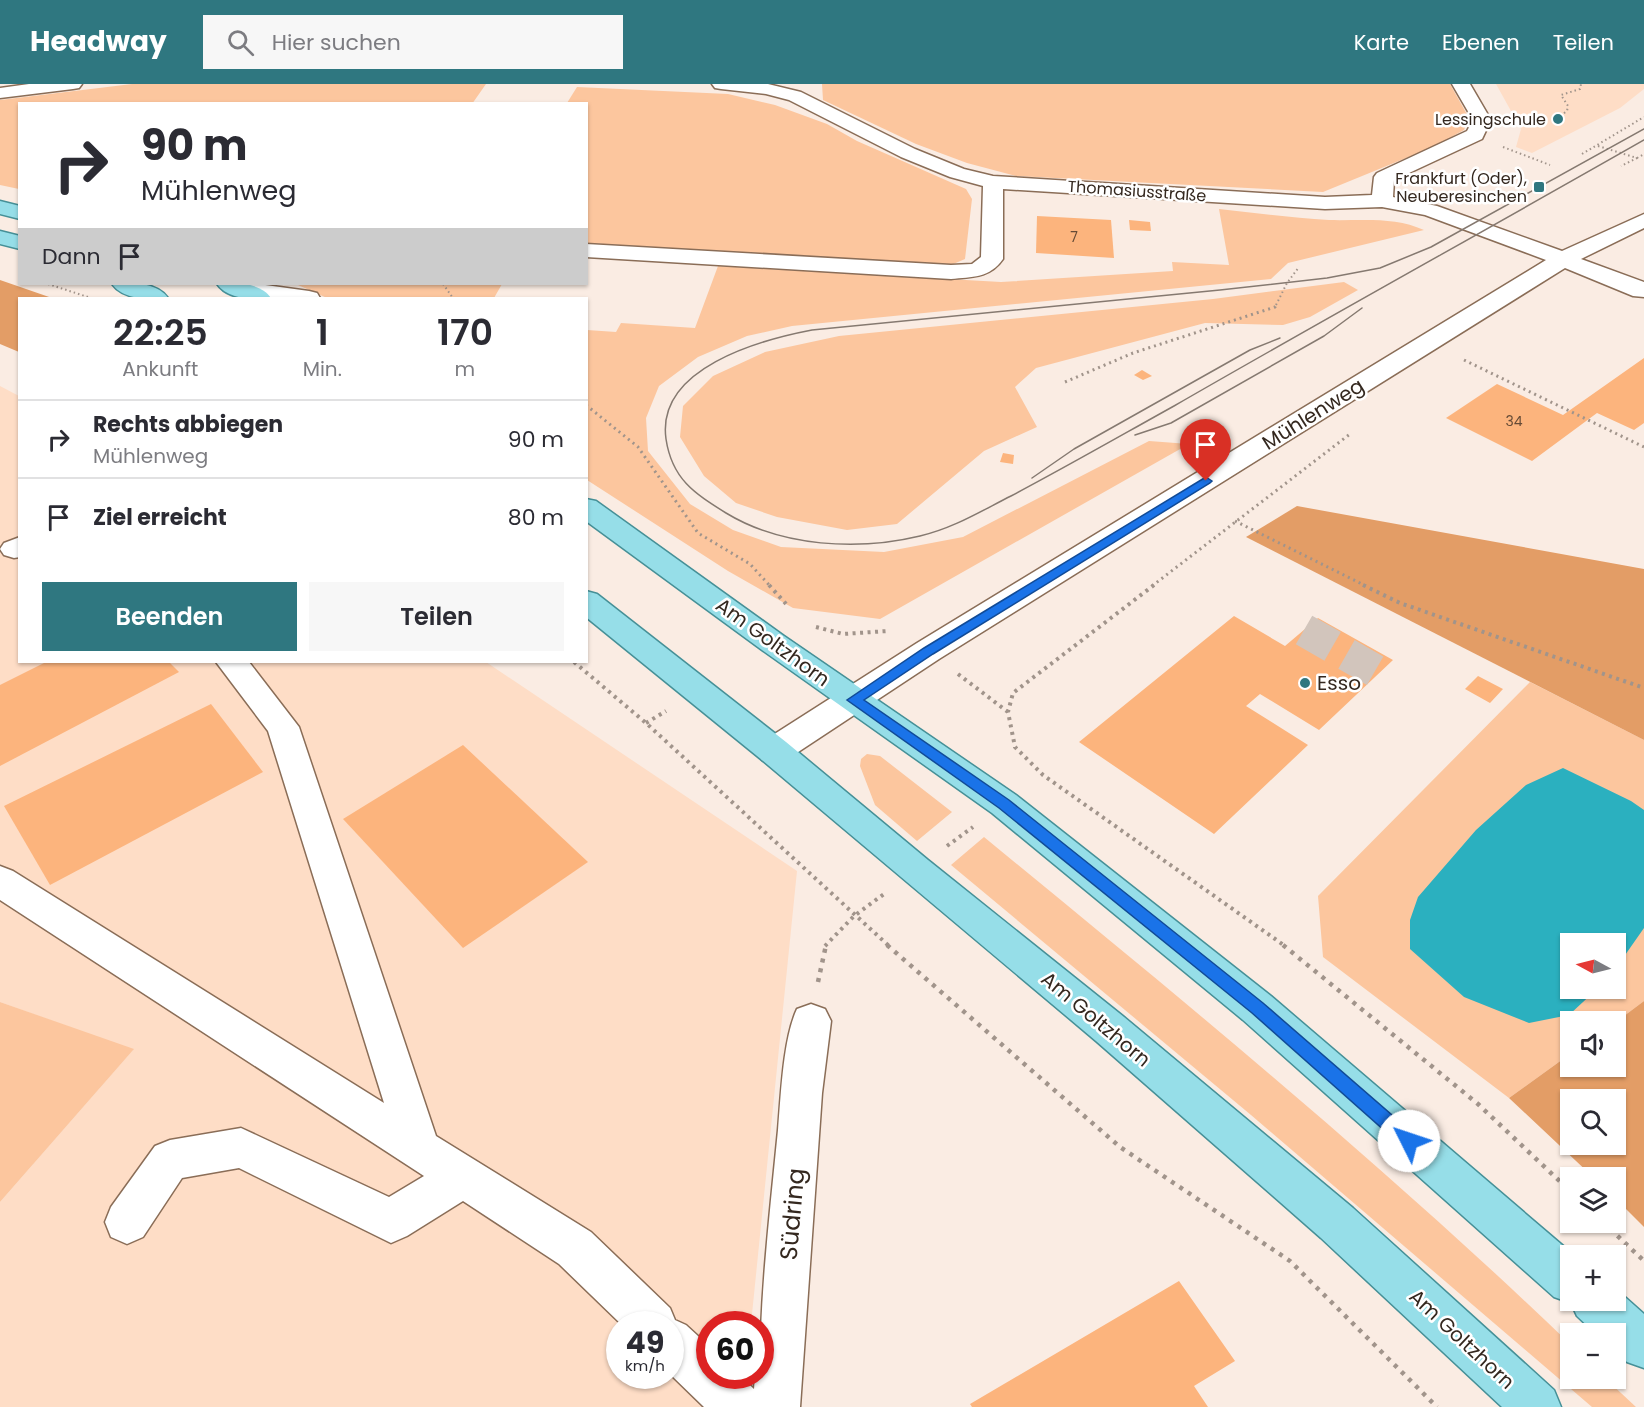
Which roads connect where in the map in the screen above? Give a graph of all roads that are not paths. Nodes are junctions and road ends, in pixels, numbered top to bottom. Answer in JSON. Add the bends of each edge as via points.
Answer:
{"nodes":[{"id":1,"x":74,"y":84,"type":"edge"},
{"id":2,"x":721,"y":84,"type":"edge"},
{"id":3,"x":1461,"y":84,"type":"edge"},
{"id":4,"x":798,"y":90,"type":"edge"},
{"id":5,"x":0,"y":93,"type":"edge"},
{"id":6,"x":993,"y":182,"type":"junction"},
{"id":7,"x":1382,"y":201,"type":"junction"},
{"id":8,"x":0,"y":207,"type":"edge"},
{"id":9,"x":18,"y":212,"type":"edge"},
{"id":10,"x":1644,"y":220,"type":"edge"},
{"id":11,"x":0,"y":237,"type":"edge"},
{"id":12,"x":18,"y":242,"type":"edge"},
{"id":13,"x":588,"y":250,"type":"edge"},
{"id":14,"x":1564,"y":259,"type":"junction"},
{"id":15,"x":125,"y":285,"type":"edge"},
{"id":16,"x":232,"y":285,"type":"edge"},
{"id":17,"x":1644,"y":289,"type":"edge"},
{"id":18,"x":155,"y":297,"type":"edge"},
{"id":19,"x":258,"y":297,"type":"edge"},
{"id":20,"x":303,"y":297,"type":"edge"},
{"id":21,"x":588,"y":508,"type":"edge"},
{"id":22,"x":588,"y":603,"type":"edge"},
{"id":23,"x":233,"y":663,"type":"edge"},
{"id":24,"x":854,"y":700,"type":"junction"},
{"id":25,"x":774,"y":751,"type":"junction"},
{"id":26,"x":0,"y":881,"type":"edge"},
{"id":27,"x":811,"y":1021,"type":"dead end"},
{"id":28,"x":420,"y":1150,"type":"junction"},
{"id":29,"x":462,"y":1177,"type":"junction"},
{"id":30,"x":127,"y":1222,"type":"dead end"},
{"id":31,"x":1560,"y":1272,"type":"edge"},
{"id":32,"x":640,"y":1311,"type":"edge"},
{"id":33,"x":1605,"y":1311,"type":"edge"},
{"id":34,"x":1644,"y":1345,"type":"edge"},
{"id":35,"x":684,"y":1355,"type":"edge"},
{"id":36,"x":738,"y":1407,"type":"edge"},
{"id":37,"x":776,"y":1407,"type":"edge"},
{"id":38,"x":1537,"y":1407,"type":"edge"}],
"edges":[{"from":1,"to":5,"type":"street"},
{"from":2,"to":4,"type":"street","name":"Thomasiusstraße"},
{"from":3,"to":7,"type":"street","via":[[1482,120],[1474,135],[1384,177]]},
{"from":4,"to":6,"type":"street","name":"Thomasiusstraße","via":[[908,153],[957,173]]},
{"from":6,"to":7,"type":"street","name":"Thomasiusstraße","via":[[1325,203]]},
{"from":6,"to":13,"type":"street","via":[[992,260],[978,270],[951,272]]},
{"from":7,"to":14,"type":"street","name":"Thomasiusstraße","via":[[1430,210]]},
{"from":8,"to":9,"type":"main road"},
{"from":10,"to":14,"type":"street","name":"Mühlenweg"},
{"from":11,"to":12,"type":"main road"},
{"from":14,"to":17,"type":"street","name":"Thomasiusstraße"},
{"from":14,"to":24,"type":"street","name":"Mühlenweg"},
{"from":15,"to":18,"type":"main road"},
{"from":16,"to":19,"type":"main road"},
{"from":16,"to":20,"type":"street"},
{"from":21,"to":24,"type":"main road","name":"Am Goltzhorn"},
{"from":22,"to":25,"type":"main road","name":"Am Goltzhorn"},
{"from":23,"to":28,"type":"street","via":[[283,726]]},
{"from":24,"to":25,"type":"street","name":"Mühlenweg"},
{"from":24,"to":31,"type":"main road","name":"Am Goltzhorn","via":[[1004,804],[1248,1000]]},
{"from":25,"to":38,"type":"main road","name":"Am Goltzhorn","via":[[1328,1215]]},
{"from":26,"to":28,"type":"street"},
{"from":27,"to":37,"type":"street","name":"Südring"},
{"from":28,"to":29,"type":"street"},
{"from":29,"to":30,"type":"street","via":[[391,1221],[241,1148],[170,1160]]},
{"from":29,"to":32,"type":"street","via":[[575,1248]]},
{"from":33,"to":34,"type":"main road"},
{"from":35,"to":36,"type":"street"}]}
